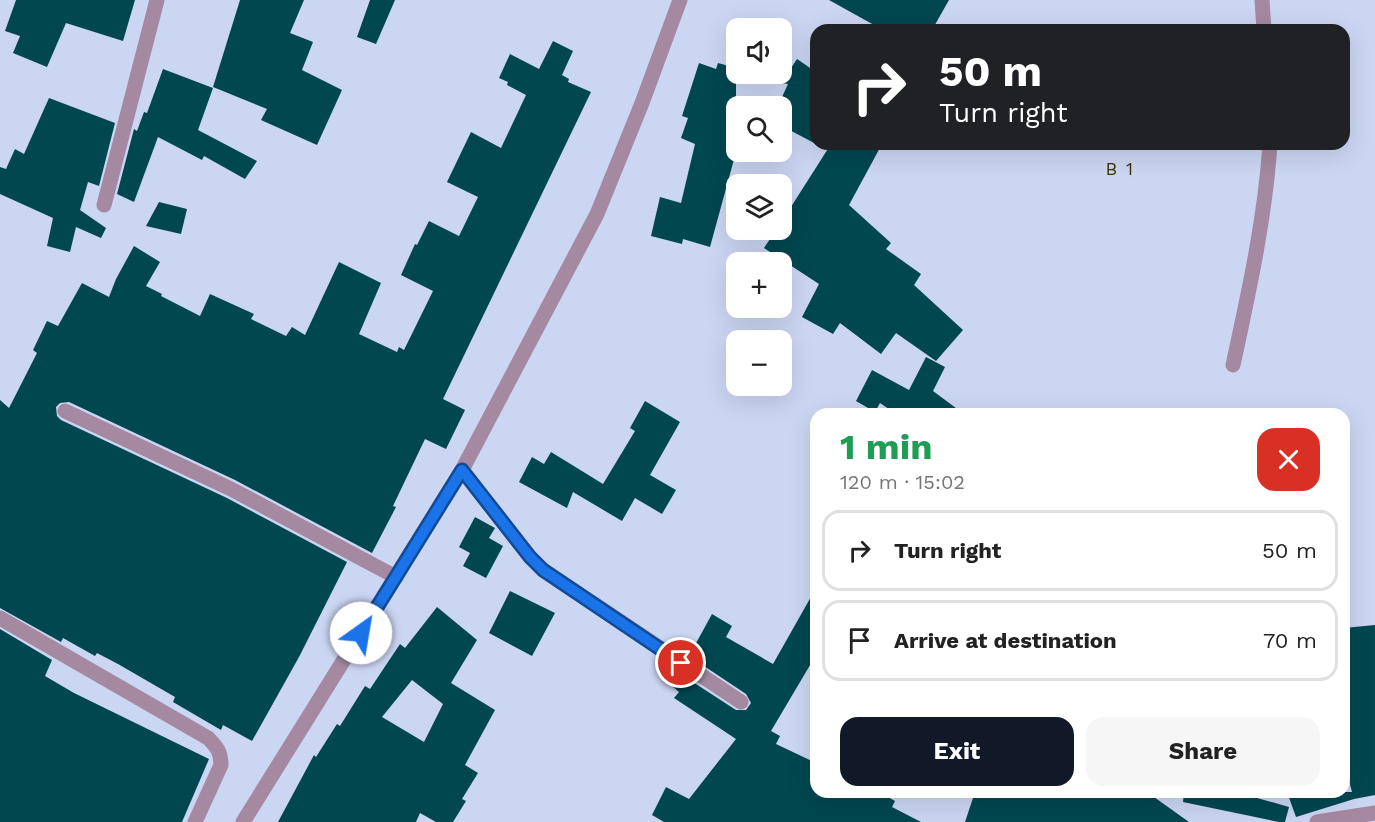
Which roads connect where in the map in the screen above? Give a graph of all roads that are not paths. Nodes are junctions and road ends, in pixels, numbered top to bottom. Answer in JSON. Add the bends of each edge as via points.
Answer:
{"nodes":[{"id":1,"x":157,"y":0,"type":"edge"},
{"id":2,"x":680,"y":0,"type":"edge"},
{"id":3,"x":1262,"y":0,"type":"edge"},
{"id":4,"x":1264,"y":24,"type":"edge"},
{"id":5,"x":1270,"y":150,"type":"edge"},
{"id":6,"x":104,"y":205,"type":"dead end"},
{"id":7,"x":1233,"y":365,"type":"dead end"},
{"id":8,"x":65,"y":411,"type":"dead end"},
{"id":9,"x":462,"y":470,"type":"junction"},
{"id":10,"x":396,"y":577,"type":"junction"},
{"id":11,"x":0,"y":618,"type":"edge"},
{"id":12,"x":741,"y":702,"type":"dead end"},
{"id":13,"x":1375,"y":813,"type":"edge"},
{"id":14,"x":195,"y":822,"type":"edge"},
{"id":15,"x":243,"y":822,"type":"edge"},
{"id":16,"x":1317,"y":822,"type":"edge"}],
"edges":[{"from":1,"to":6,"type":"street"},
{"from":2,"to":9,"type":"street","via":[[597,214]]},
{"from":3,"to":4,"type":"street"},
{"from":5,"to":7,"type":"street","via":[[1258,250]]},
{"from":8,"to":10,"type":"street","via":[[231,489]]},
{"from":9,"to":10,"type":"street"},
{"from":9,"to":12,"type":"street","via":[[543,570]]},
{"from":10,"to":15,"type":"street"},
{"from":11,"to":14,"type":"street","via":[[218,747],[222,765]]},
{"from":13,"to":16,"type":"street"}]}
